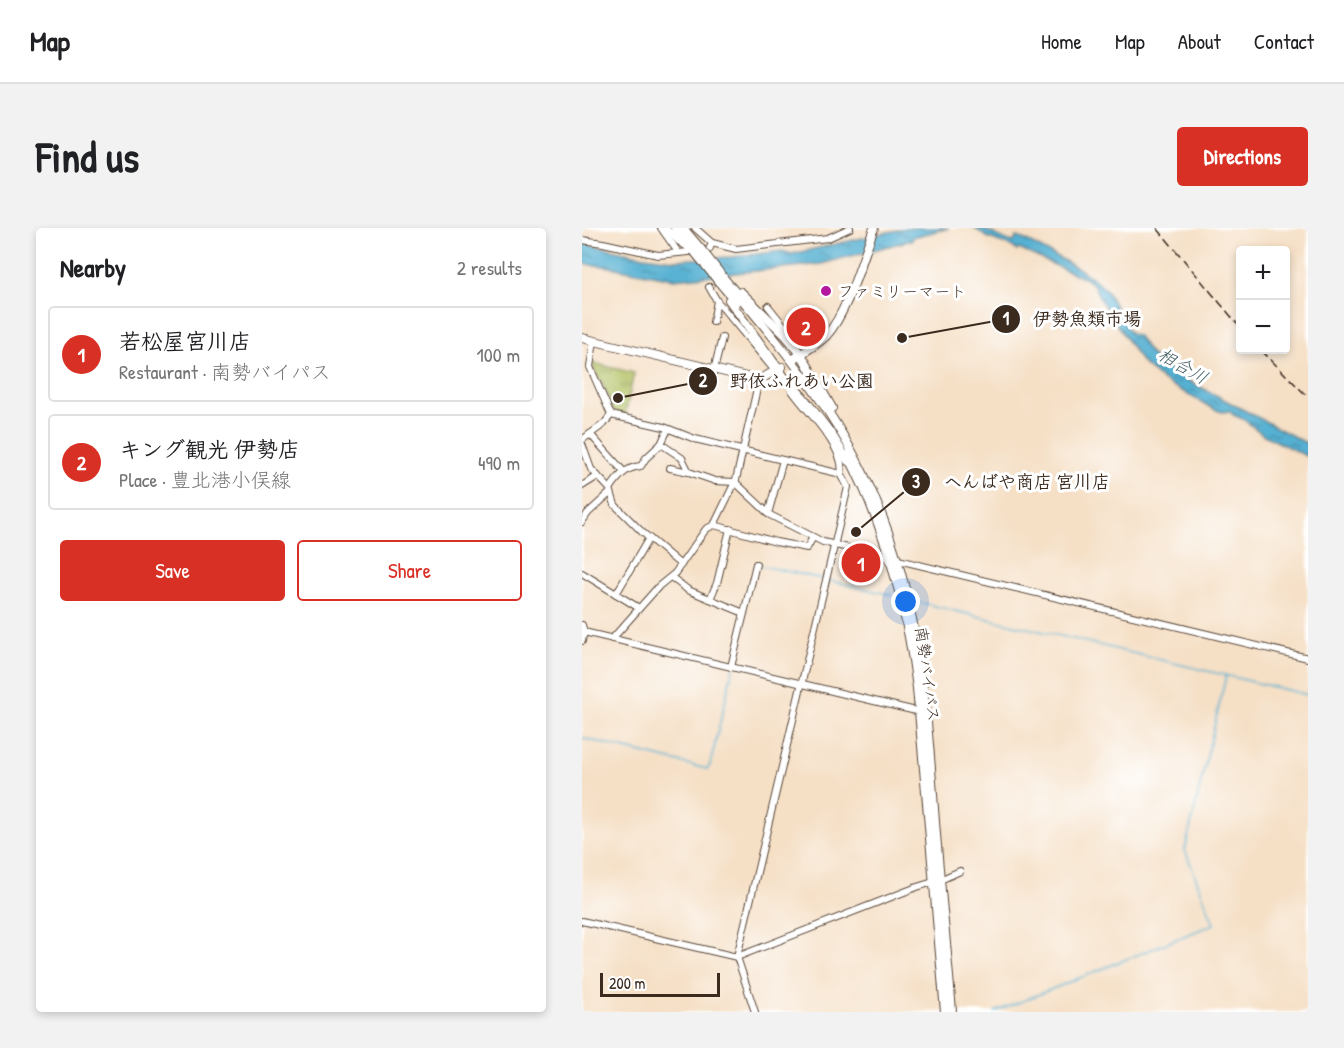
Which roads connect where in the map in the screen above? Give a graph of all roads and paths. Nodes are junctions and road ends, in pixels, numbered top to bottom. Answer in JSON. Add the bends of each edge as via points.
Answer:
{"nodes":[{"id":1,"x":661,"y":228,"type":"edge"},
{"id":2,"x":666,"y":228,"type":"edge"},
{"id":3,"x":675,"y":228,"type":"edge"},
{"id":4,"x":683,"y":228,"type":"edge"},
{"id":5,"x":694,"y":228,"type":"edge"},
{"id":6,"x":850,"y":228,"type":"edge"},
{"id":7,"x":874,"y":228,"type":"edge"},
{"id":8,"x":582,"y":240,"type":"edge"},
{"id":9,"x":712,"y":243,"type":"junction"},
{"id":10,"x":697,"y":250,"type":"junction"},
{"id":11,"x":678,"y":252,"type":"junction"},
{"id":12,"x":719,"y":278,"type":"junction"},
{"id":13,"x":709,"y":287,"type":"dead end"},
{"id":14,"x":717,"y":301,"type":"junction"},
{"id":15,"x":768,"y":306,"type":"dead end"},
{"id":16,"x":712,"y":322,"type":"dead end"},
{"id":17,"x":786,"y":336,"type":"junction"},
{"id":18,"x":582,"y":338,"type":"edge"},
{"id":19,"x":722,"y":338,"type":"dead end"},
{"id":20,"x":594,"y":341,"type":"junction"},
{"id":21,"x":798,"y":356,"type":"junction"},
{"id":22,"x":590,"y":367,"type":"junction"},
{"id":23,"x":582,"y":368,"type":"edge"},
{"id":24,"x":778,"y":369,"type":"junction"},
{"id":25,"x":714,"y":370,"type":"junction"},
{"id":26,"x":785,"y":378,"type":"junction"},
{"id":27,"x":759,"y":380,"type":"junction"},
{"id":28,"x":611,"y":415,"type":"junction"},
{"id":29,"x":668,"y":429,"type":"junction"},
{"id":30,"x":590,"y":434,"type":"junction"},
{"id":31,"x":582,"y":442,"type":"edge"},
{"id":32,"x":661,"y":444,"type":"junction"},
{"id":33,"x":743,"y":450,"type":"junction"},
{"id":34,"x":783,"y":460,"type":"junction"},
{"id":35,"x":670,"y":468,"type":"dead end"},
{"id":36,"x":624,"y":472,"type":"junction"},
{"id":37,"x":689,"y":472,"type":"junction"},
{"id":38,"x":859,"y":472,"type":"junction"},
{"id":39,"x":841,"y":474,"type":"junction"},
{"id":40,"x":598,"y":476,"type":"junction"},
{"id":41,"x":846,"y":481,"type":"junction"},
{"id":42,"x":735,"y":482,"type":"junction"},
{"id":43,"x":582,"y":486,"type":"edge"},
{"id":44,"x":610,"y":491,"type":"junction"},
{"id":45,"x":768,"y":514,"type":"junction"},
{"id":46,"x":582,"y":522,"type":"edge"},
{"id":47,"x":714,"y":525,"type":"junction"},
{"id":48,"x":730,"y":529,"type":"junction"},
{"id":49,"x":813,"y":537,"type":"junction"},
{"id":50,"x":649,"y":538,"type":"junction"},
{"id":51,"x":835,"y":545,"type":"junction"},
{"id":52,"x":894,"y":560,"type":"junction"},
{"id":53,"x":756,"y":564,"type":"dead end"},
{"id":54,"x":681,"y":565,"type":"junction"},
{"id":55,"x":582,"y":573,"type":"edge"},
{"id":56,"x":671,"y":577,"type":"junction"},
{"id":57,"x":616,"y":594,"type":"junction"},
{"id":58,"x":710,"y":599,"type":"junction"},
{"id":59,"x":639,"y":609,"type":"junction"},
{"id":60,"x":744,"y":613,"type":"junction"},
{"id":61,"x":583,"y":628,"type":"edge"},
{"id":62,"x":612,"y":639,"type":"junction"},
{"id":63,"x":582,"y":641,"type":"edge"},
{"id":64,"x":1308,"y":658,"type":"edge"},
{"id":65,"x":733,"y":668,"type":"junction"},
{"id":66,"x":802,"y":684,"type":"junction"},
{"id":67,"x":916,"y":711,"type":"dead end"},
{"id":68,"x":960,"y":871,"type":"dead end"},
{"id":69,"x":936,"y":881,"type":"junction"},
{"id":70,"x":582,"y":921,"type":"edge"},
{"id":71,"x":737,"y":957,"type":"junction"},
{"id":72,"x":754,"y":1012,"type":"edge"},
{"id":73,"x":945,"y":1012,"type":"edge"},
{"id":74,"x":952,"y":1012,"type":"edge"}],
"edges":[{"from":1,"to":11,"type":"street"},
{"from":2,"to":10,"type":"street","via":[[678,241]]},
{"from":3,"to":10,"type":"highway","name":"南勢バイパス"},
{"from":4,"to":10,"type":"highway","name":"南勢バイパス"},
{"from":5,"to":9,"type":"street"},
{"from":6,"to":9,"type":"street","via":[[828,238],[756,247],[731,249]]},
{"from":7,"to":21,"type":"main road","via":[[835,323],[825,336]]},
{"from":8,"to":11,"type":"street","via":[[650,254]]},
{"from":9,"to":11,"type":"street","via":[[709,250]]},
{"from":10,"to":12,"type":"highway","name":"南勢バイパス","bridge":true},
{"from":12,"to":17,"type":"highway"},
{"from":12,"to":24,"type":"highway"},
{"from":12,"to":38,"type":"highway","name":"南勢バイパス","via":[[804,384]]},
{"from":13,"to":14,"type":"street"},
{"from":14,"to":16,"type":"street"},
{"from":14,"to":24,"type":"street"},
{"from":15,"to":17,"type":"street","via":[[785,327]]},
{"from":17,"to":21,"type":"highway"},
{"from":18,"to":20,"type":"main road"},
{"from":19,"to":25,"type":"street"},
{"from":20,"to":22,"type":"street"},
{"from":20,"to":25,"type":"main road"},
{"from":21,"to":38,"type":"highway","via":[[856,453]]},
{"from":22,"to":23,"type":"street"},
{"from":22,"to":28,"type":"street"},
{"from":24,"to":26,"type":"highway"},
{"from":24,"to":27,"type":"main road"},
{"from":25,"to":27,"type":"main road"},
{"from":26,"to":38,"type":"highway"},
{"from":26,"to":39,"type":"street","via":[[840,457]]},
{"from":27,"to":33,"type":"street"},
{"from":28,"to":29,"type":"street"},
{"from":28,"to":30,"type":"street"},
{"from":29,"to":32,"type":"street"},
{"from":29,"to":33,"type":"street"},
{"from":30,"to":31,"type":"street"},
{"from":30,"to":36,"type":"street"},
{"from":31,"to":40,"type":"street","via":[[589,465]]},
{"from":32,"to":36,"type":"street","via":[[641,466]]},
{"from":32,"to":37,"type":"street","via":[[685,460]]},
{"from":33,"to":34,"type":"street"},
{"from":33,"to":42,"type":"street"},
{"from":34,"to":39,"type":"street"},
{"from":34,"to":45,"type":"street"},
{"from":35,"to":37,"type":"street"},
{"from":36,"to":44,"type":"street"},
{"from":37,"to":42,"type":"street","via":[[715,481]]},
{"from":38,"to":41,"type":"street"},
{"from":38,"to":52,"type":"highway","name":"南勢バイパス","via":[[885,525]]},
{"from":39,"to":41,"type":"street"},
{"from":40,"to":43,"type":"street"},
{"from":40,"to":44,"type":"street"},
{"from":41,"to":51,"type":"street","via":[[848,492]]},
{"from":42,"to":45,"type":"street"},
{"from":42,"to":47,"type":"street"},
{"from":44,"to":46,"type":"street"},
{"from":44,"to":50,"type":"street","via":[[615,506]]},
{"from":45,"to":49,"type":"street"},
{"from":47,"to":48,"type":"street"},
{"from":47,"to":54,"type":"street","via":[[706,529]]},
{"from":48,"to":49,"type":"street","via":[[807,548]]},
{"from":48,"to":58,"type":"street"},
{"from":49,"to":51,"type":"street"},
{"from":50,"to":54,"type":"street"},
{"from":50,"to":57,"type":"street"},
{"from":51,"to":52,"type":"street"},
{"from":51,"to":66,"type":"street"},
{"from":52,"to":64,"type":"street"},
{"from":52,"to":69,"type":"highway","name":"南勢バイパス","via":[[916,630],[926,700]]},
{"from":53,"to":60,"type":"street"},
{"from":54,"to":56,"type":"street"},
{"from":55,"to":57,"type":"street"},
{"from":56,"to":58,"type":"street"},
{"from":56,"to":59,"type":"street"},
{"from":57,"to":59,"type":"street"},
{"from":58,"to":60,"type":"street"},
{"from":59,"to":62,"type":"street"},
{"from":60,"to":65,"type":"street"},
{"from":61,"to":62,"type":"street"},
{"from":61,"to":63,"type":"street"},
{"from":62,"to":65,"type":"street"},
{"from":65,"to":66,"type":"street"},
{"from":66,"to":67,"type":"street"},
{"from":66,"to":71,"type":"street"},
{"from":68,"to":69,"type":"street"},
{"from":69,"to":71,"type":"street"},
{"from":69,"to":73,"type":"highway","name":"南勢バイパス"},
{"from":69,"to":74,"type":"highway","name":"南勢バイパス"},
{"from":70,"to":71,"type":"street"},
{"from":71,"to":72,"type":"street"}]}
